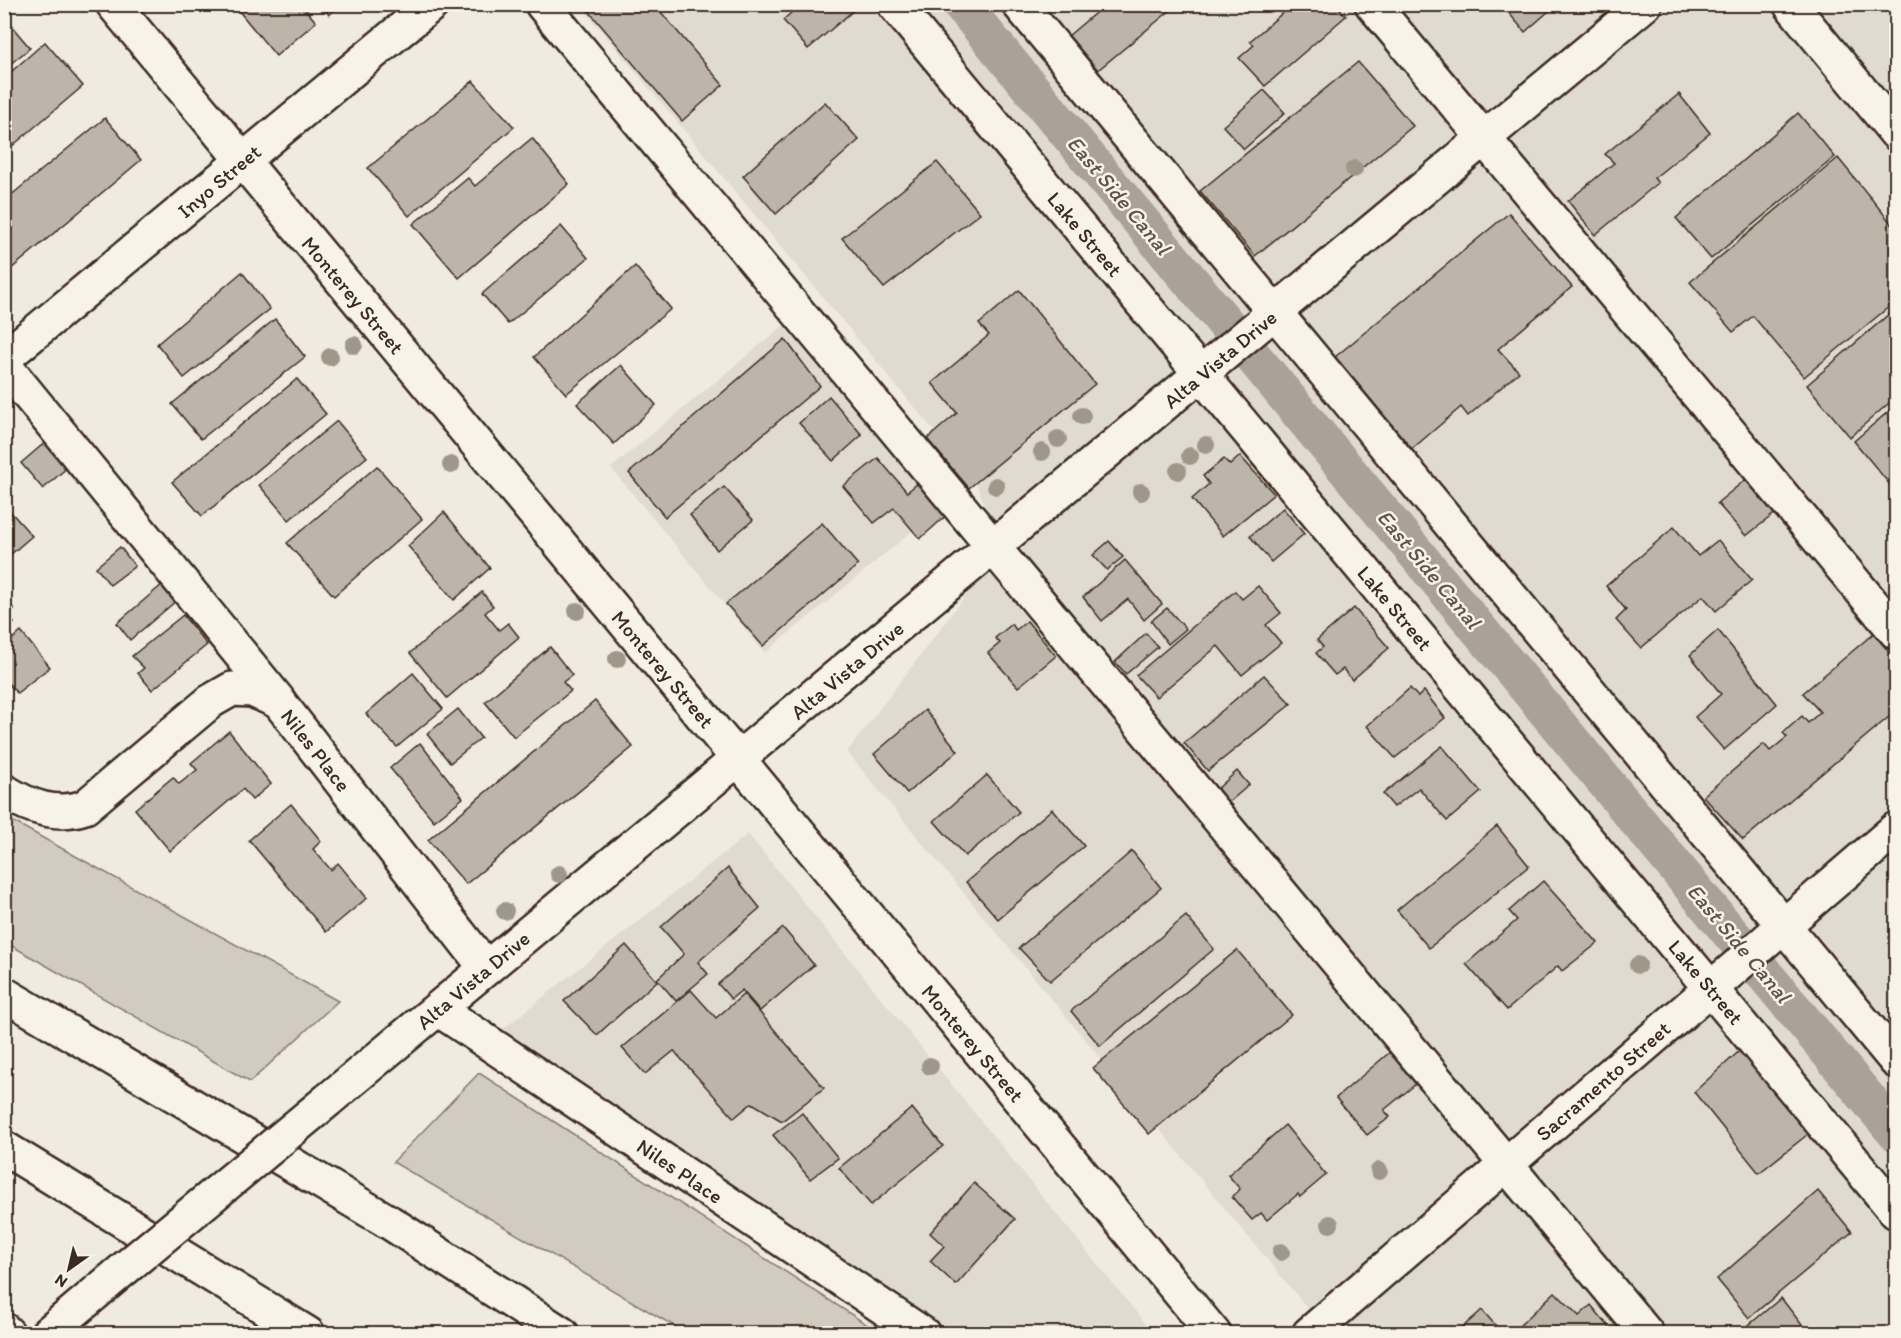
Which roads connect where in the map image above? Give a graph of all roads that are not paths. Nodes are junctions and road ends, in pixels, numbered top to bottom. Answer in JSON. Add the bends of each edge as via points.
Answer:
{"nodes":[{"id":1,"x":113,"y":4,"type":"edge"},
{"id":2,"x":432,"y":4,"type":"edge"},
{"id":3,"x":542,"y":4,"type":"edge"},
{"id":4,"x":894,"y":4,"type":"edge"},
{"id":5,"x":1019,"y":4,"type":"edge"},
{"id":6,"x":1372,"y":4,"type":"edge"},
{"id":7,"x":1646,"y":4,"type":"edge"},
{"id":8,"x":1790,"y":4,"type":"edge"},
{"id":9,"x":1896,"y":133,"type":"edge"},
{"id":10,"x":1484,"y":139,"type":"junction"},
{"id":11,"x":243,"y":161,"type":"junction"},
{"id":12,"x":1275,"y":313,"type":"junction"},
{"id":13,"x":4,"y":358,"type":"edge"},
{"id":14,"x":4,"y":364,"type":"edge"},
{"id":15,"x":1201,"y":375,"type":"junction"},
{"id":16,"x":994,"y":547,"type":"junction"},
{"id":17,"x":1896,"y":632,"type":"edge"},
{"id":18,"x":279,"y":702,"type":"junction"},
{"id":19,"x":738,"y":760,"type":"junction"},
{"id":20,"x":4,"y":791,"type":"edge"},
{"id":21,"x":1896,"y":829,"type":"edge"},
{"id":22,"x":1779,"y":930,"type":"junction"},
{"id":23,"x":486,"y":968,"type":"junction"},
{"id":24,"x":1714,"y":986,"type":"junction"},
{"id":25,"x":4,"y":994,"type":"edge"},
{"id":26,"x":438,"y":1009,"type":"junction"},
{"id":27,"x":1896,"y":1061,"type":"edge"},
{"id":28,"x":4,"y":1148,"type":"edge"},
{"id":29,"x":1507,"y":1164,"type":"junction"},
{"id":30,"x":1896,"y":1212,"type":"edge"},
{"id":31,"x":4,"y":1330,"type":"edge"},
{"id":32,"x":8,"y":1334,"type":"edge"},
{"id":33,"x":47,"y":1334,"type":"edge"},
{"id":34,"x":308,"y":1334,"type":"edge"},
{"id":35,"x":562,"y":1334,"type":"edge"},
{"id":36,"x":922,"y":1334,"type":"edge"},
{"id":37,"x":1214,"y":1334,"type":"edge"},
{"id":38,"x":1309,"y":1334,"type":"edge"},
{"id":39,"x":1647,"y":1334,"type":"edge"}],
"edges":[{"from":1,"to":11,"type":"main road","name":"Monterey Street"},
{"from":2,"to":11,"type":"main road","name":"Inyo Street"},
{"from":3,"to":16,"type":"main road"},
{"from":4,"to":15,"type":"main road","name":"Lake Street"},
{"from":5,"to":12,"type":"main road"},
{"from":6,"to":10,"type":"main road"},
{"from":7,"to":10,"type":"main road","name":"Alta Vista Drive"},
{"from":8,"to":9,"type":"main road"},
{"from":10,"to":12,"type":"main road","name":"Alta Vista Drive"},
{"from":10,"to":17,"type":"main road"},
{"from":11,"to":13,"type":"main road","name":"Inyo Street"},
{"from":11,"to":19,"type":"main road","name":"Monterey Street"},
{"from":12,"to":15,"type":"main road","name":"Alta Vista Drive"},
{"from":12,"to":22,"type":"main road"},
{"from":14,"to":18,"type":"main road"},
{"from":15,"to":16,"type":"main road","name":"Alta Vista Drive"},
{"from":15,"to":24,"type":"main road","name":"Lake Street"},
{"from":16,"to":19,"type":"main road","name":"Alta Vista Drive"},
{"from":16,"to":29,"type":"main road"},
{"from":18,"to":20,"type":"main road","name":"Niles Place","via":[[252,690],[232,689],[211,700],[85,807],[72,812],[24,804]]},
{"from":18,"to":23,"type":"main road","name":"Niles Place"},
{"from":19,"to":23,"type":"main road","name":"Alta Vista Drive"},
{"from":19,"to":37,"type":"main road","name":"Monterey Street"},
{"from":21,"to":22,"type":"main road","name":"Sacramento Street"},
{"from":22,"to":24,"type":"main road","name":"Sacramento Street"},
{"from":22,"to":27,"type":"main road"},
{"from":23,"to":26,"type":"main road","name":"Alta Vista Drive"},
{"from":24,"to":29,"type":"main road","name":"Sacramento Street"},
{"from":24,"to":30,"type":"main road","name":"Lake Street"},
{"from":25,"to":35,"type":"main road","via":[[389,1222]]},
{"from":26,"to":33,"type":"main road","name":"Alta Vista Drive","bridge":true},
{"from":26,"to":36,"type":"main road","name":"Niles Place"},
{"from":28,"to":34,"type":"main road"},
{"from":29,"to":38,"type":"main road","name":"Sacramento Street"},
{"from":29,"to":39,"type":"main road"},
{"from":31,"to":32,"type":"main road"}]}
